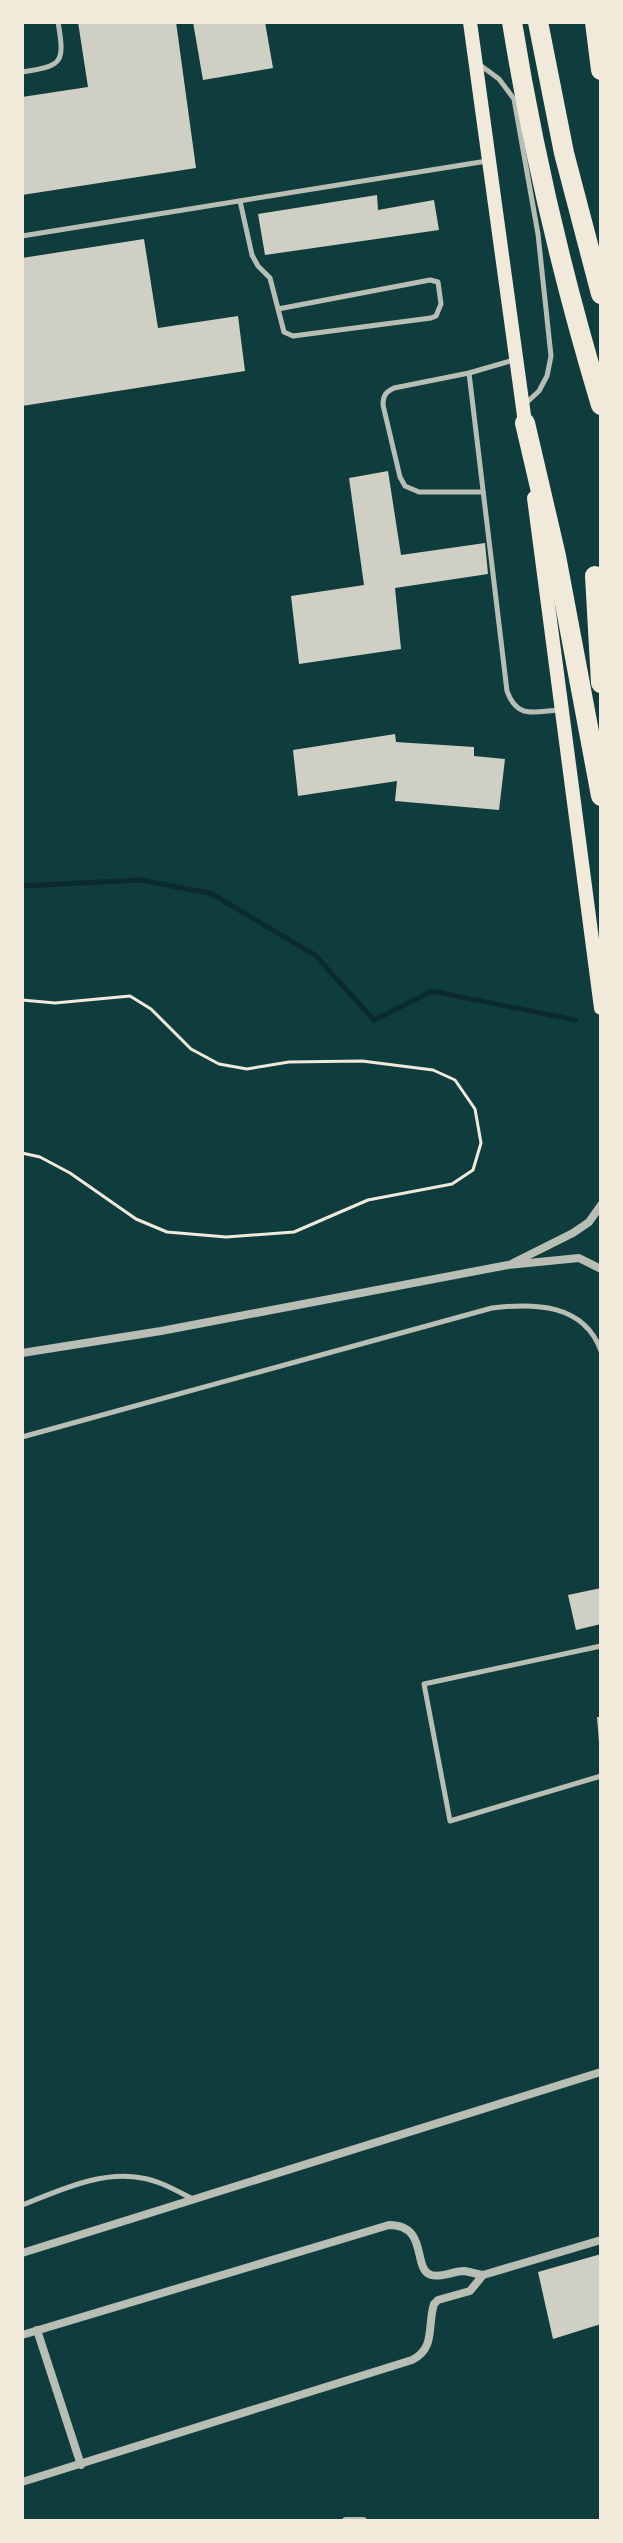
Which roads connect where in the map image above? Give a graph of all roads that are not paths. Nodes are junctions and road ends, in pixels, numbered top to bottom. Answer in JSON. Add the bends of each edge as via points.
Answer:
{"nodes":[{"id":1,"x":58,"y":22,"type":"edge"},
{"id":2,"x":470,"y":22,"type":"edge"},
{"id":3,"x":512,"y":22,"type":"edge"},
{"id":4,"x":538,"y":22,"type":"edge"},
{"id":5,"x":595,"y":22,"type":"edge"},
{"id":6,"x":476,"y":62,"type":"junction"},
{"id":7,"x":601,"y":70,"type":"edge"},
{"id":8,"x":22,"y":72,"type":"edge"},
{"id":9,"x":490,"y":160,"type":"junction"},
{"id":10,"x":240,"y":201,"type":"junction"},
{"id":11,"x":22,"y":236,"type":"edge"},
{"id":12,"x":601,"y":294,"type":"edge"},
{"id":13,"x":278,"y":309,"type":"junction"},
{"id":14,"x":515,"y":360,"type":"junction"},
{"id":15,"x":469,"y":373,"type":"junction"},
{"id":16,"x":601,"y":405,"type":"edge"},
{"id":17,"x":523,"y":415,"type":"junction"},
{"id":18,"x":483,"y":492,"type":"junction"},
{"id":19,"x":595,"y":576,"type":"dead end"},
{"id":20,"x":601,"y":683,"type":"edge"},
{"id":21,"x":561,"y":710,"type":"junction"},
{"id":22,"x":601,"y":796,"type":"edge"},
{"id":23,"x":600,"y":1000,"type":"edge"},
{"id":24,"x":601,"y":1008,"type":"edge"},
{"id":25,"x":601,"y":1205,"type":"edge"},
{"id":26,"x":508,"y":1265,"type":"junction"},
{"id":27,"x":601,"y":1269,"type":"edge"},
{"id":28,"x":601,"y":1351,"type":"edge"},
{"id":29,"x":22,"y":1353,"type":"edge"},
{"id":30,"x":22,"y":1437,"type":"edge"},
{"id":31,"x":601,"y":1646,"type":"edge"},
{"id":32,"x":601,"y":1776,"type":"edge"},
{"id":33,"x":601,"y":2072,"type":"edge"},
{"id":34,"x":194,"y":2199,"type":"junction"},
{"id":35,"x":22,"y":2205,"type":"edge"},
{"id":36,"x":601,"y":2240,"type":"edge"},
{"id":37,"x":22,"y":2253,"type":"edge"},
{"id":38,"x":483,"y":2275,"type":"junction"},
{"id":39,"x":37,"y":2330,"type":"junction"},
{"id":40,"x":22,"y":2335,"type":"edge"},
{"id":41,"x":81,"y":2465,"type":"junction"},
{"id":42,"x":22,"y":2482,"type":"edge"},
{"id":43,"x":346,"y":2521,"type":"edge"},
{"id":44,"x":363,"y":2521,"type":"edge"}],
"edges":[{"from":1,"to":8,"type":"lane","via":[[62,45],[56,63]]},
{"from":2,"to":6,"type":"main road"},
{"from":3,"to":16,"type":"highway","via":[[564,279]]},
{"from":4,"to":12,"type":"highway","via":[[564,153]]},
{"from":5,"to":7,"type":"highway"},
{"from":6,"to":9,"type":"main road"},
{"from":6,"to":17,"type":"lane","via":[[514,99],[538,234],[550,366]]},
{"from":9,"to":10,"type":"lane"},
{"from":9,"to":14,"type":"main road"},
{"from":10,"to":11,"type":"lane"},
{"from":10,"to":13,"type":"lane","via":[[252,255],[270,278]]},
{"from":13,"to":13,"type":"lane","via":[[284,332],[293,336],[431,318],[441,304],[438,282],[430,280]]},
{"from":14,"to":15,"type":"lane"},
{"from":14,"to":17,"type":"main road"},
{"from":15,"to":18,"type":"lane"},
{"from":15,"to":18,"type":"lane","via":[[394,388],[386,392],[383,405],[405,486],[419,492]]},
{"from":17,"to":21,"type":"main road"},
{"from":17,"to":22,"type":"highway","via":[[556,556]]},
{"from":18,"to":21,"type":"lane","via":[[511,703],[526,713]]},
{"from":19,"to":20,"type":"highway"},
{"from":21,"to":23,"type":"main road"},
{"from":23,"to":24,"type":"main road"},
{"from":25,"to":26,"type":"street","via":[[573,1233]]},
{"from":26,"to":27,"type":"street","via":[[579,1258]]},
{"from":26,"to":29,"type":"street"},
{"from":28,"to":30,"type":"lane","via":[[582,1323],[547,1306],[492,1308]]},
{"from":31,"to":32,"type":"lane","via":[[424,1684],[450,1821]]},
{"from":33,"to":34,"type":"street"},
{"from":34,"to":35,"type":"lane","via":[[143,2178],[118,2176],[84,2182]]},
{"from":34,"to":37,"type":"street"},
{"from":36,"to":38,"type":"street"},
{"from":38,"to":39,"type":"street","via":[[434,2275],[425,2270],[415,2239],[404,2228],[389,2225]]},
{"from":38,"to":41,"type":"street","via":[[470,2291],[434,2304],[430,2340],[421,2356]]},
{"from":39,"to":40,"type":"street"},
{"from":39,"to":41,"type":"street"},
{"from":41,"to":42,"type":"street"},
{"from":43,"to":44,"type":"street"}]}
